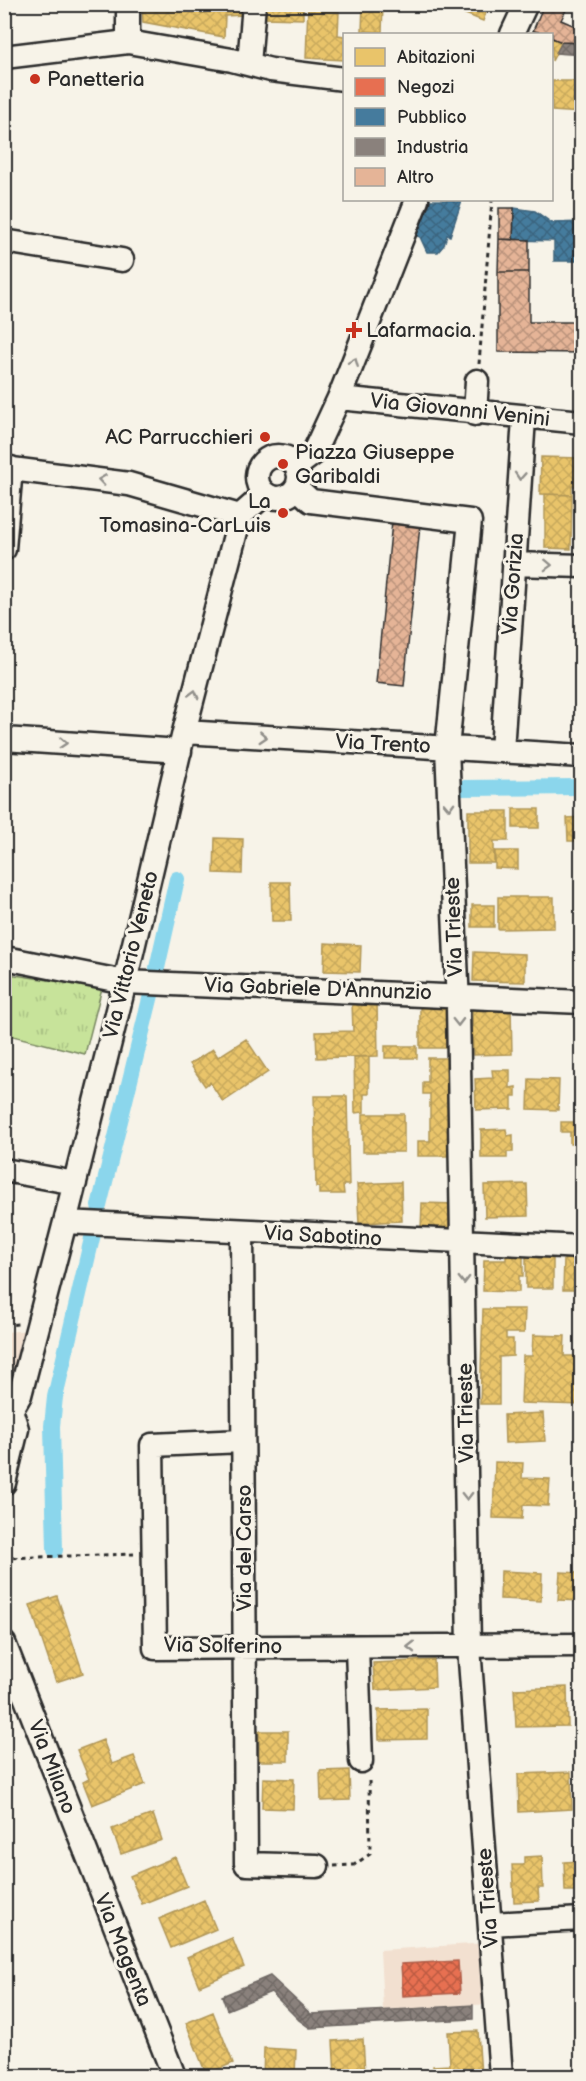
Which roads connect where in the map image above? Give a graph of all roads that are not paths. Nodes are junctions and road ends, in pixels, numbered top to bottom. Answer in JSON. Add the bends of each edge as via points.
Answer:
{"nodes":[{"id":1,"x":128,"y":4,"type":"edge"},
{"id":2,"x":254,"y":4,"type":"edge"},
{"id":3,"x":526,"y":4,"type":"edge"},
{"id":4,"x":512,"y":33,"type":"edge"},
{"id":5,"x":128,"y":42,"type":"junction"},
{"id":6,"x":4,"y":57,"type":"edge"},
{"id":7,"x":249,"y":64,"type":"junction"},
{"id":8,"x":343,"y":79,"type":"edge"},
{"id":9,"x":417,"y":201,"type":"edge"},
{"id":10,"x":4,"y":241,"type":"edge"},
{"id":11,"x":122,"y":260,"type":"dead end"},
{"id":12,"x":477,"y":381,"type":"road end"},
{"id":13,"x":339,"y":398,"type":"junction"},
{"id":14,"x":475,"y":414,"type":"junction"},
{"id":15,"x":524,"y":418,"type":"junction"},
{"id":16,"x":582,"y":422,"type":"edge"},
{"id":17,"x":8,"y":468,"type":"edge"},
{"id":18,"x":297,"y":477,"type":"junction"},
{"id":19,"x":265,"y":494,"type":"junction"},
{"id":20,"x":240,"y":516,"type":"junction"},
{"id":21,"x":4,"y":549,"type":"edge"},
{"id":22,"x":514,"y":564,"type":"junction"},
{"id":23,"x":582,"y":566,"type":"edge"},
{"id":24,"x":4,"y":739,"type":"edge"},
{"id":25,"x":182,"y":741,"type":"junction"},
{"id":26,"x":447,"y":748,"type":"junction"},
{"id":27,"x":502,"y":751,"type":"junction"},
{"id":28,"x":582,"y":756,"type":"edge"},
{"id":29,"x":5,"y":956,"type":"edge"},
{"id":30,"x":126,"y":982,"type":"junction"},
{"id":31,"x":457,"y":995,"type":"junction"},
{"id":32,"x":582,"y":1002,"type":"edge"},
{"id":33,"x":4,"y":1170,"type":"edge"},
{"id":34,"x":75,"y":1183,"type":"junction"},
{"id":35,"x":65,"y":1222,"type":"junction"},
{"id":36,"x":242,"y":1232,"type":"junction"},
{"id":37,"x":463,"y":1243,"type":"junction"},
{"id":38,"x":582,"y":1247,"type":"edge"},
{"id":39,"x":8,"y":1418,"type":"edge"},
{"id":40,"x":243,"y":1441,"type":"junction"},
{"id":41,"x":4,"y":1483,"type":"edge"},
{"id":42,"x":4,"y":1643,"type":"edge"},
{"id":43,"x":582,"y":1645,"type":"edge"},
{"id":44,"x":357,"y":1647,"type":"junction"},
{"id":45,"x":469,"y":1647,"type":"junction"},
{"id":46,"x":244,"y":1648,"type":"junction"},
{"id":47,"x":361,"y":1761,"type":"road end"},
{"id":48,"x":73,"y":1823,"type":"joint"},
{"id":49,"x":317,"y":1866,"type":"road end"},
{"id":50,"x":582,"y":1919,"type":"edge"},
{"id":51,"x":490,"y":1924,"type":"junction"},
{"id":52,"x":174,"y":2076,"type":"edge"},
{"id":53,"x":501,"y":2076,"type":"edge"}],
"edges":[{"from":1,"to":5,"type":"street"},
{"from":2,"to":7,"type":"street"},
{"from":3,"to":4,"type":"street"},
{"from":5,"to":6,"type":"street"},
{"from":5,"to":7,"type":"street"},
{"from":7,"to":8,"type":"street"},
{"from":13,"to":9,"type":"street","one_way":true},
{"from":10,"to":11,"type":"street"},
{"from":12,"to":14,"type":"street"},
{"from":13,"to":14,"type":"street","name":"Via Giovanni Venini"},
{"from":13,"to":18,"type":"street","via":[[314,454]]},
{"from":14,"to":15,"type":"street","name":"Via Giovanni Venini"},
{"from":15,"to":16,"type":"street","name":"Via Giovanni Venini"},
{"from":15,"to":22,"type":"street","name":"Via Gorizia","one_way":true},
{"from":20,"to":17,"type":"street","one_way":true,"via":[[129,484]]},
{"from":17,"to":21,"type":"street"},
{"from":18,"to":19,"type":"street","via":[[286,497]]},
{"from":18,"to":19,"type":"street","via":[[285,457],[267,460],[257,477]]},
{"from":18,"to":26,"type":"street","name":"Via Trieste","via":[[311,501],[470,521]]},
{"from":19,"to":20,"type":"street"},
{"from":25,"to":20,"type":"street","name":"Via Vittorio Veneto","one_way":true},
{"from":22,"to":23,"type":"street","one_way":true},
{"from":22,"to":27,"type":"street","name":"Via Gorizia"},
{"from":24,"to":25,"type":"street","name":"Via Trento","one_way":true},
{"from":25,"to":26,"type":"street","name":"Via Trento","one_way":true},
{"from":25,"to":30,"type":"street","name":"Via Vittorio Veneto"},
{"from":26,"to":27,"type":"street","name":"Via Trento"},
{"from":26,"to":31,"type":"street","name":"Via Trieste","one_way":true},
{"from":27,"to":28,"type":"street","name":"Via Trento"},
{"from":29,"to":30,"type":"street","name":"Via Gabriele D'Annunzio"},
{"from":30,"to":31,"type":"street","name":"Via Gabriele D'Annunzio"},
{"from":30,"to":34,"type":"street","name":"Via Vittorio Veneto"},
{"from":31,"to":32,"type":"street","name":"Via Gabriele D'Annunzio"},
{"from":31,"to":37,"type":"street","name":"Via Trieste","one_way":true},
{"from":33,"to":34,"type":"street"},
{"from":34,"to":35,"type":"street","name":"Via Vittorio Veneto"},
{"from":35,"to":36,"type":"street","name":"Via Sabotino"},
{"from":35,"to":39,"type":"street","name":"Via Vittorio Veneto","via":[[20,1395]]},
{"from":36,"to":37,"type":"street","name":"Via Sabotino"},
{"from":36,"to":40,"type":"street","name":"Via del Carso"},
{"from":37,"to":38,"type":"street","name":"Via Sabotino"},
{"from":37,"to":45,"type":"street","name":"Via Trieste","one_way":true},
{"from":39,"to":41,"type":"street","via":[[17,1429]]},
{"from":40,"to":46,"type":"street","name":"Via del Carso"},
{"from":40,"to":46,"type":"street","name":"Via Solferino","via":[[152,1445],[155,1648]]},
{"from":42,"to":48,"type":"street","name":"Via Milano"},
{"from":43,"to":45,"type":"street","name":"Via Solferino"},
{"from":45,"to":44,"type":"street","name":"Via Solferino","one_way":true},
{"from":44,"to":46,"type":"street","name":"Via Solferino"},
{"from":44,"to":47,"type":"street"},
{"from":45,"to":51,"type":"street","name":"Via Trieste"},
{"from":46,"to":49,"type":"street","name":"Via del Carso","via":[[246,1864]]},
{"from":48,"to":52,"type":"street","name":"Via Magenta"},
{"from":50,"to":51,"type":"street"},
{"from":51,"to":53,"type":"street","name":"Via Trieste"}]}
